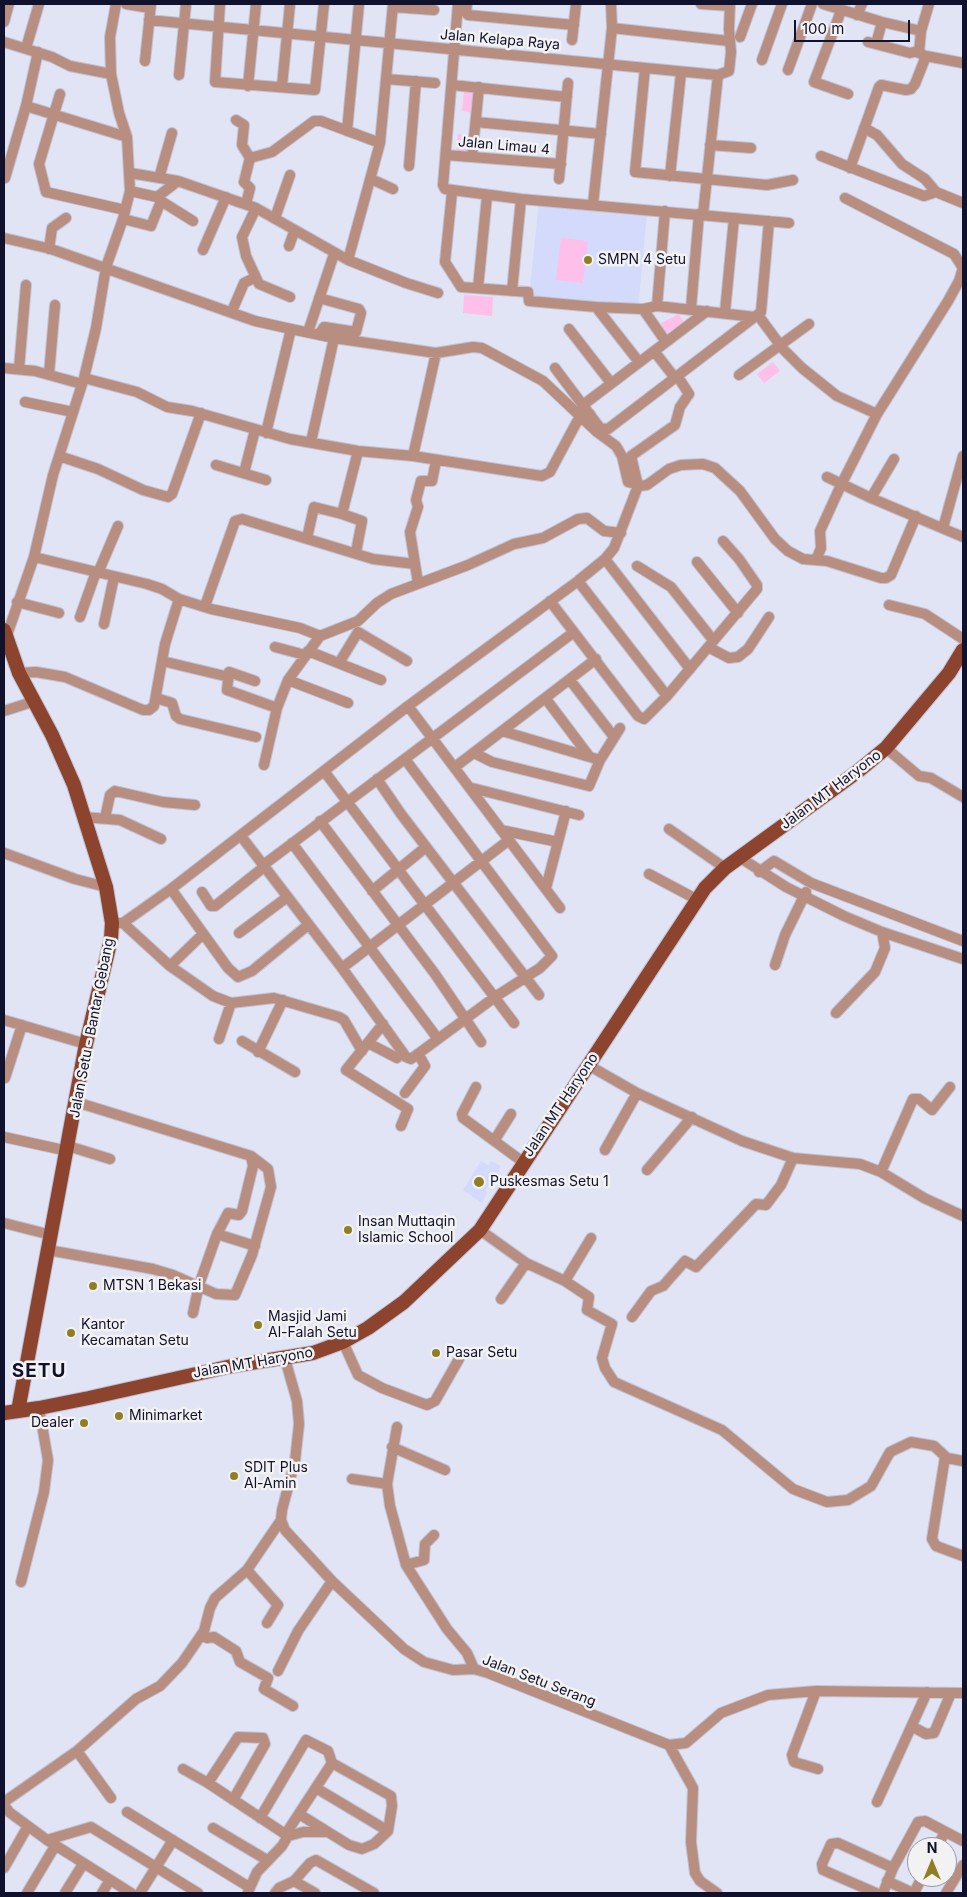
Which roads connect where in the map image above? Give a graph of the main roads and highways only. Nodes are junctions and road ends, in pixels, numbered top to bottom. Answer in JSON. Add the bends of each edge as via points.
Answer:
{"nodes":[{"id":1,"x":5,"y":634,"type":"edge"},
{"id":2,"x":963,"y":650,"type":"edge"},
{"id":3,"x":8,"y":657,"type":"edge"},
{"id":4,"x":11,"y":1412,"type":"edge"}],
"edges":[{"from":1,"to":3,"type":"main road","name":"Jalan Setu - Bantar Gebang"},
{"from":2,"to":4,"type":"main road","name":"Jalan MT Haryono","via":[[949,673],[886,748],[725,868],[696,899],[480,1230],[404,1302],[368,1328],[327,1349]]},
{"from":3,"to":4,"type":"main road","name":"Jalan Setu - Bantar Gebang","via":[[64,759],[117,923],[86,1044],[48,1250]]}]}
